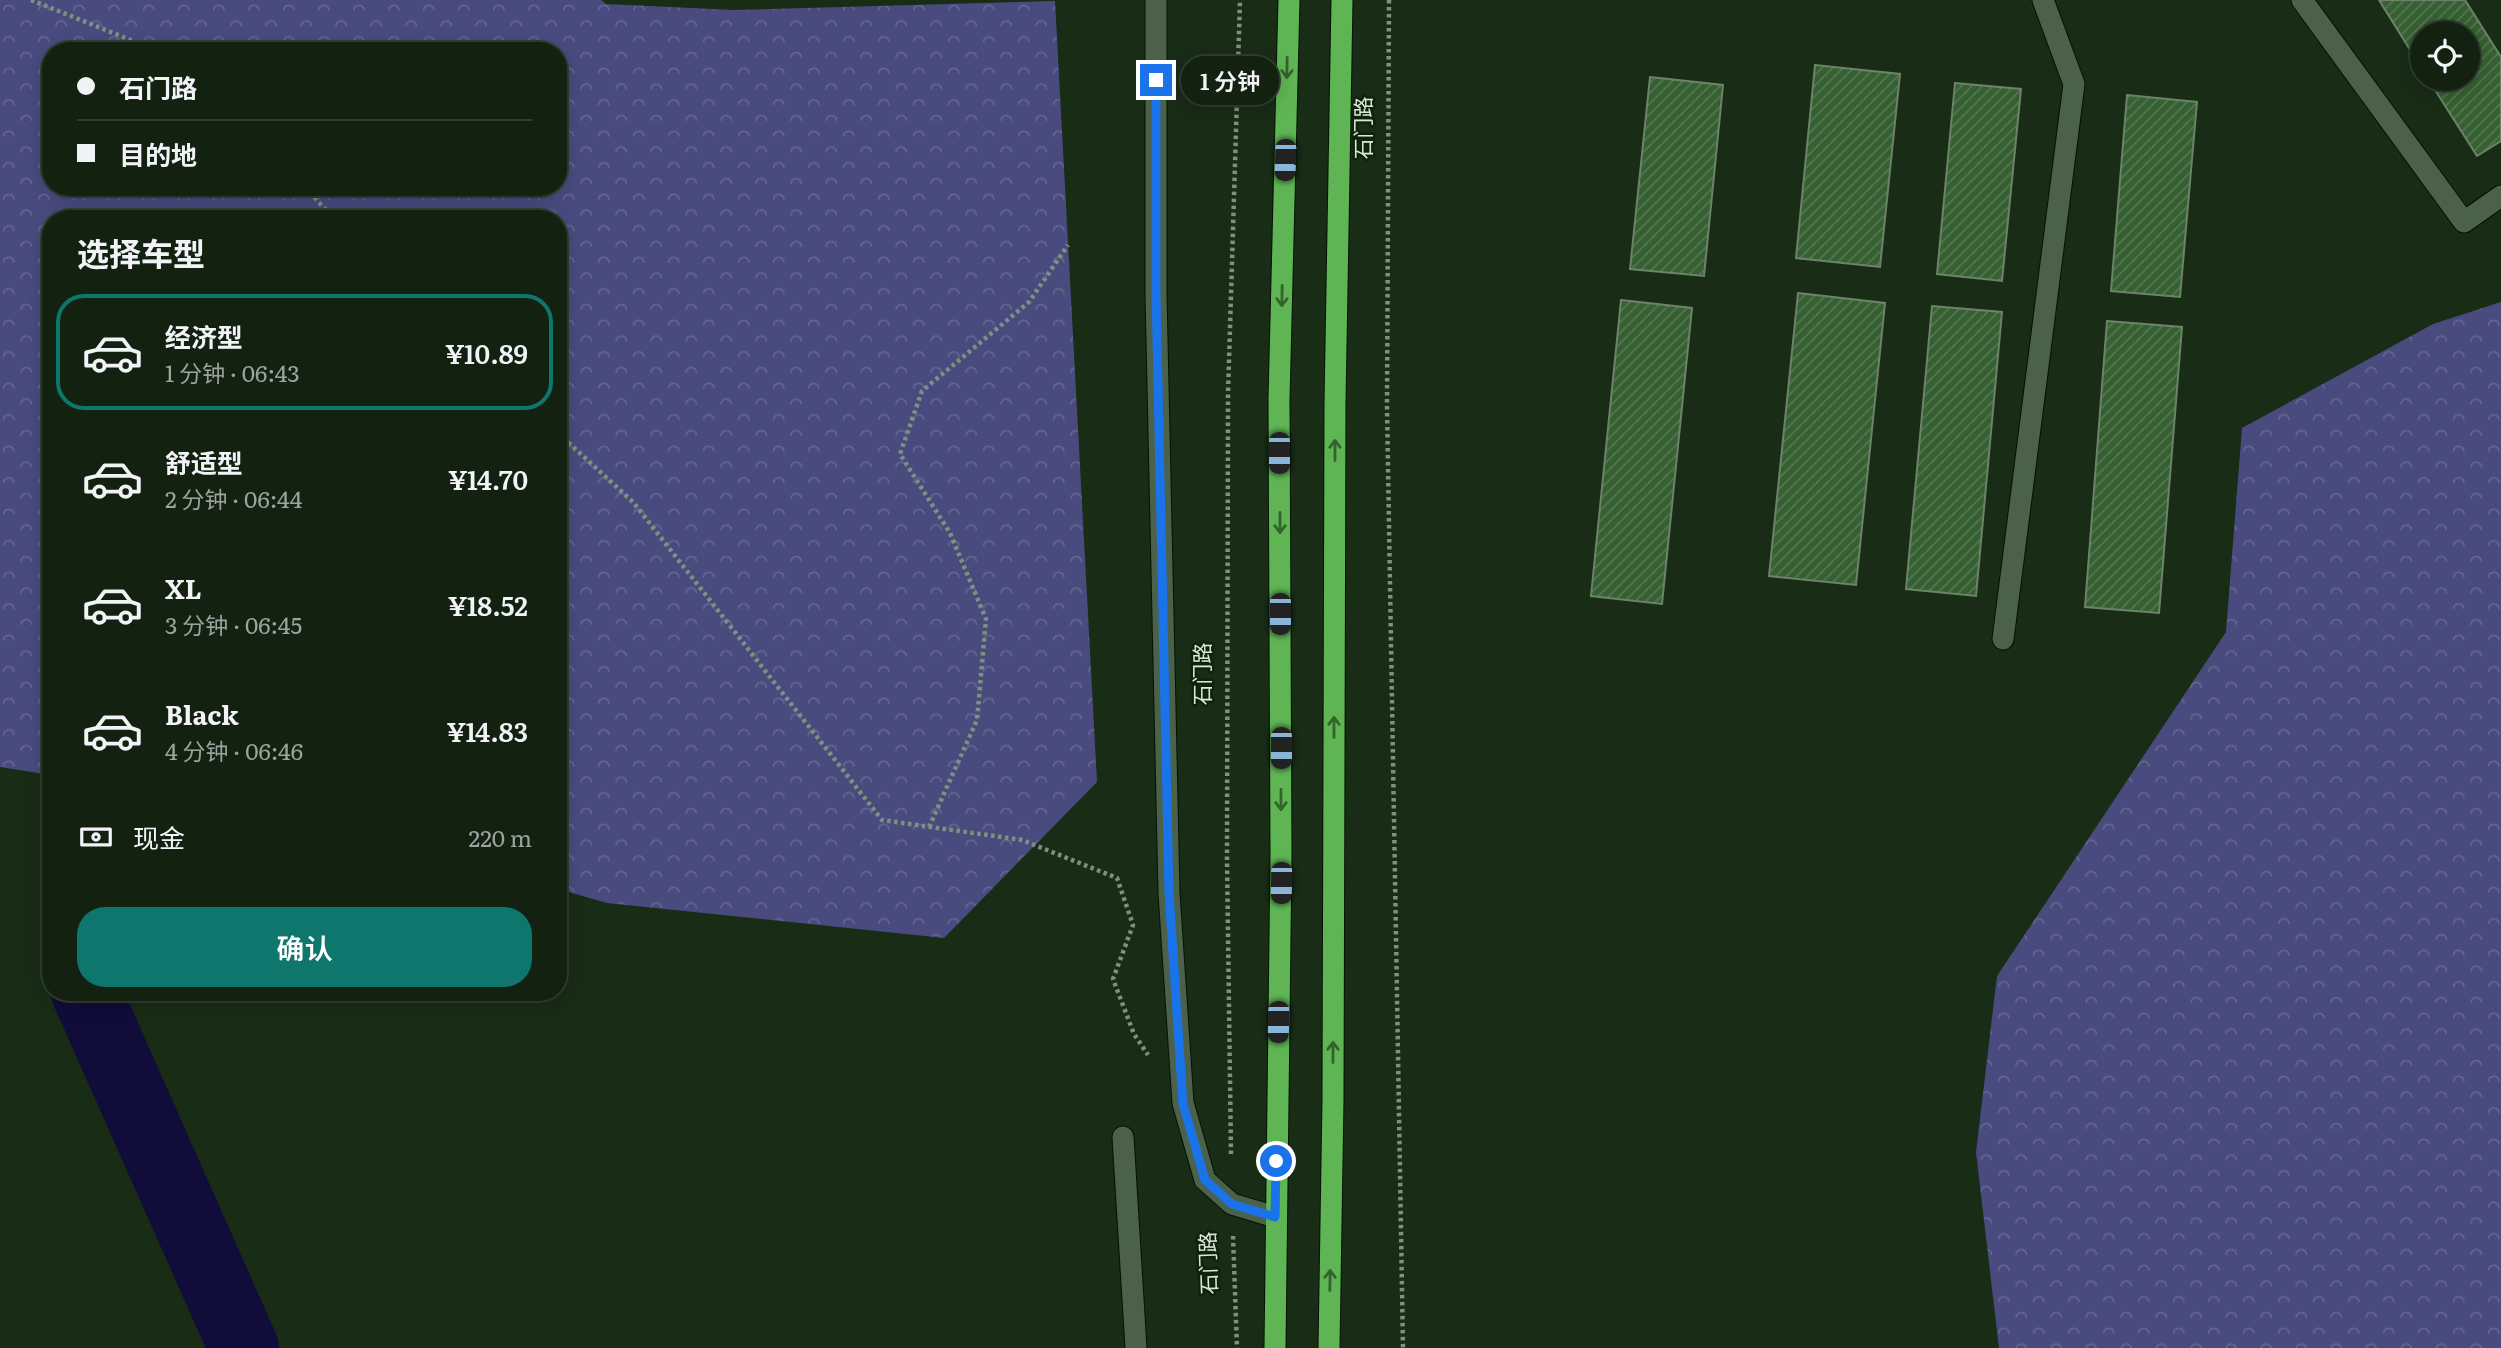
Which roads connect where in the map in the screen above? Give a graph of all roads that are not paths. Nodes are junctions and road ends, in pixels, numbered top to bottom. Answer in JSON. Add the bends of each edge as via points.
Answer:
{"nodes":[{"id":1,"x":1156,"y":0,"type":"edge"},
{"id":2,"x":1289,"y":0,"type":"edge"},
{"id":3,"x":1342,"y":0,"type":"edge"},
{"id":4,"x":2043,"y":0,"type":"edge"},
{"id":5,"x":2302,"y":0,"type":"edge"},
{"id":6,"x":2501,"y":196,"type":"edge"},
{"id":7,"x":2003,"y":639,"type":"dead end"},
{"id":8,"x":1123,"y":1138,"type":"dead end"},
{"id":9,"x":1275,"y":1217,"type":"junction"},
{"id":10,"x":1136,"y":1348,"type":"edge"},
{"id":11,"x":1275,"y":1348,"type":"edge"},
{"id":12,"x":1329,"y":1348,"type":"edge"}],
"edges":[{"from":1,"to":9,"type":"street","via":[[1156,293],[1168,851],[1183,1104],[1205,1180],[1232,1204]]},
{"from":2,"to":9,"type":"highway","one_way":true,"via":[[1279,399],[1282,855]]},
{"from":12,"to":3,"type":"highway","name":"石门路","one_way":true},
{"from":4,"to":7,"type":"street","via":[[2074,83]]},
{"from":5,"to":6,"type":"street","via":[[2464,222]]},
{"from":8,"to":10,"type":"street"},
{"from":9,"to":11,"type":"highway"}]}
